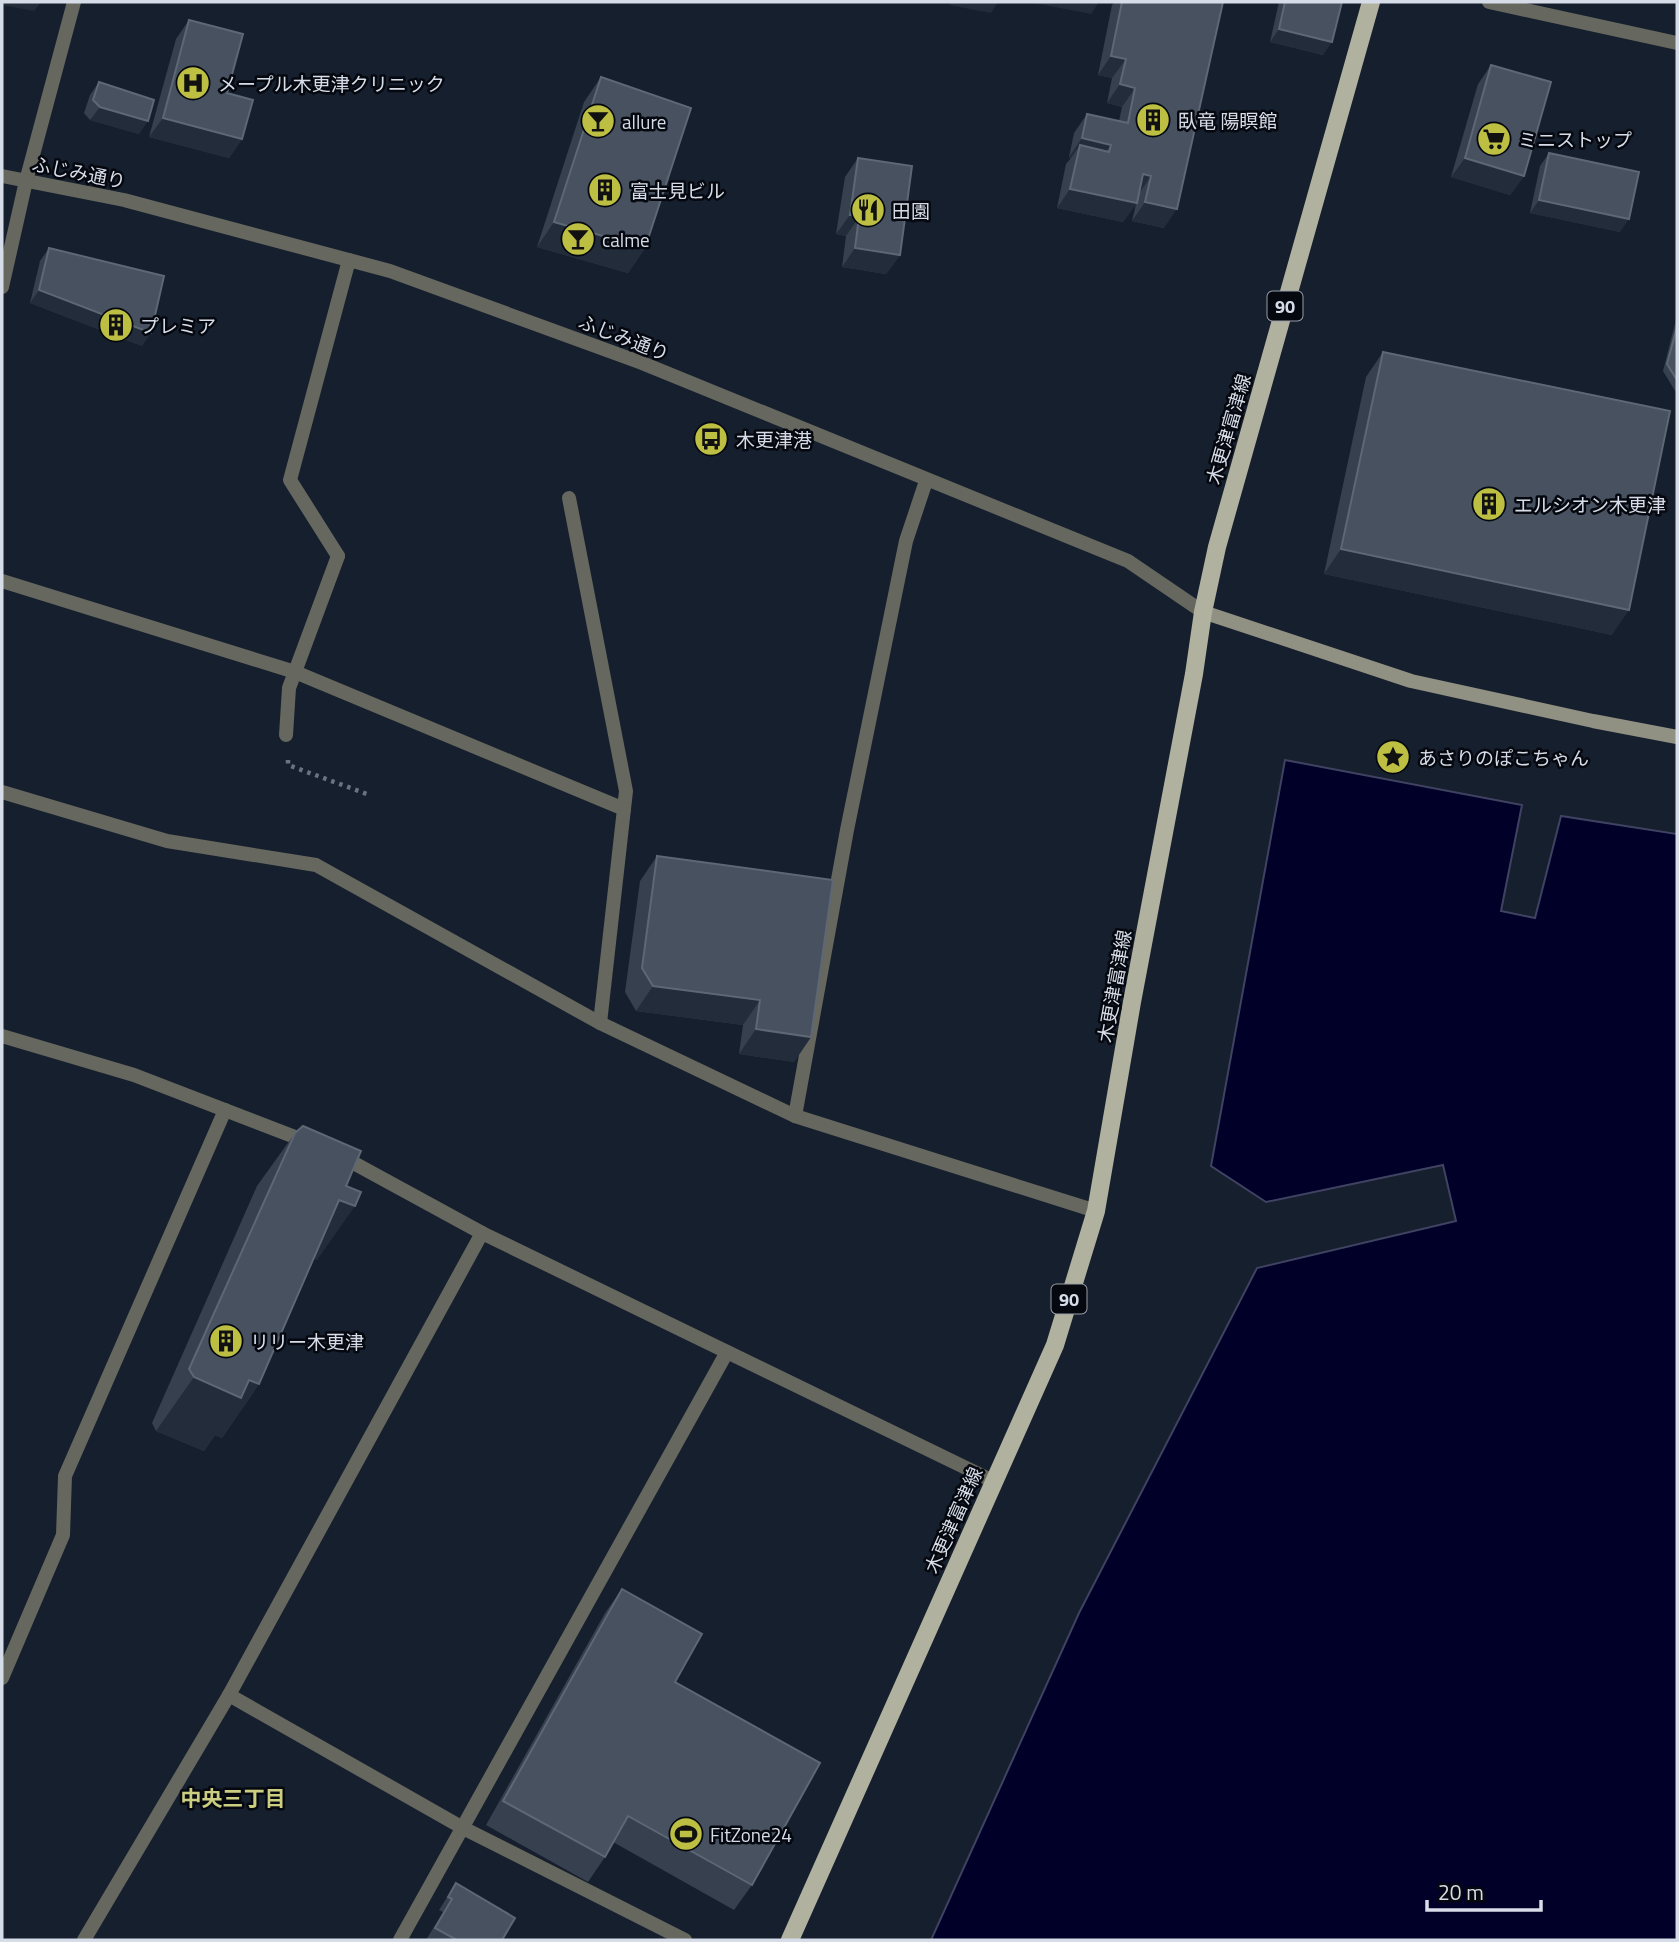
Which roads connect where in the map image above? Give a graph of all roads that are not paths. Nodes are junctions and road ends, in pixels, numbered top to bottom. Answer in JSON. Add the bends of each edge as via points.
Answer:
{"nodes":[{"id":1,"x":74,"y":2,"type":"edge"},
{"id":2,"x":1371,"y":2,"type":"edge"},
{"id":3,"x":1489,"y":2,"type":"edge"},
{"id":4,"x":1677,"y":43,"type":"edge"},
{"id":5,"x":2,"y":176,"type":"edge"},
{"id":6,"x":26,"y":181,"type":"junction"},
{"id":7,"x":349,"y":260,"type":"junction"},
{"id":8,"x":2,"y":287,"type":"edge"},
{"id":9,"x":926,"y":481,"type":"junction"},
{"id":10,"x":569,"y":498,"type":"dead end"},
{"id":11,"x":2,"y":581,"type":"edge"},
{"id":12,"x":1203,"y":612,"type":"junction"},
{"id":13,"x":295,"y":672,"type":"junction"},
{"id":14,"x":286,"y":735,"type":"road end"},
{"id":15,"x":1677,"y":737,"type":"edge"},
{"id":16,"x":2,"y":792,"type":"edge"},
{"id":17,"x":624,"y":809,"type":"junction"},
{"id":18,"x":600,"y":1023,"type":"junction"},
{"id":19,"x":2,"y":1036,"type":"edge"},
{"id":20,"x":225,"y":1110,"type":"junction"},
{"id":21,"x":795,"y":1116,"type":"junction"},
{"id":22,"x":1096,"y":1211,"type":"junction"},
{"id":23,"x":482,"y":1233,"type":"junction"},
{"id":24,"x":727,"y":1352,"type":"junction"},
{"id":25,"x":993,"y":1481,"type":"junction"},
{"id":26,"x":2,"y":1678,"type":"edge"},
{"id":27,"x":229,"y":1695,"type":"junction"},
{"id":28,"x":463,"y":1828,"type":"junction"},
{"id":29,"x":83,"y":1940,"type":"edge"},
{"id":30,"x":400,"y":1940,"type":"edge"},
{"id":31,"x":685,"y":1940,"type":"edge"},
{"id":32,"x":790,"y":1940,"type":"edge"}],
"edges":[{"from":1,"to":6,"type":"street"},
{"from":2,"to":12,"type":"main road","name":"木更津富津線","number":"90","via":[[1217,547]]},
{"from":3,"to":4,"type":"street"},
{"from":5,"to":6,"type":"street","name":"ふじみ通り"},
{"from":6,"to":7,"type":"street","name":"ふじみ通り","via":[[124,200]]},
{"from":6,"to":8,"type":"street"},
{"from":7,"to":9,"type":"street","name":"ふじみ通り","via":[[629,358]]},
{"from":7,"to":13,"type":"street","via":[[290,480],[338,556]]},
{"from":9,"to":12,"type":"street","name":"ふじみ通り","via":[[1128,561]]},
{"from":9,"to":21,"type":"street","via":[[906,541]]},
{"from":10,"to":17,"type":"street","via":[[626,791]]},
{"from":11,"to":13,"type":"street"},
{"from":12,"to":15,"type":"main road","via":[[1411,681]]},
{"from":12,"to":22,"type":"main road","name":"木更津富津線","number":"90"},
{"from":13,"to":14,"type":"street","via":[[289,688]]},
{"from":13,"to":17,"type":"street"},
{"from":16,"to":18,"type":"street","via":[[167,841],[316,865]]},
{"from":17,"to":18,"type":"street"},
{"from":18,"to":21,"type":"street"},
{"from":19,"to":20,"type":"street","via":[[134,1075]]},
{"from":20,"to":23,"type":"street","via":[[341,1155]]},
{"from":20,"to":26,"type":"street","via":[[65,1476],[63,1535]]},
{"from":21,"to":22,"type":"street"},
{"from":22,"to":25,"type":"main road","name":"木更津富津線","number":"90","via":[[1055,1345]]},
{"from":23,"to":24,"type":"street"},
{"from":23,"to":27,"type":"street"},
{"from":24,"to":25,"type":"street"},
{"from":24,"to":28,"type":"street"},
{"from":25,"to":32,"type":"main road","name":"木更津富津線","number":"90"},
{"from":27,"to":28,"type":"street"},
{"from":27,"to":29,"type":"street"},
{"from":28,"to":30,"type":"street"},
{"from":28,"to":31,"type":"street"}]}
